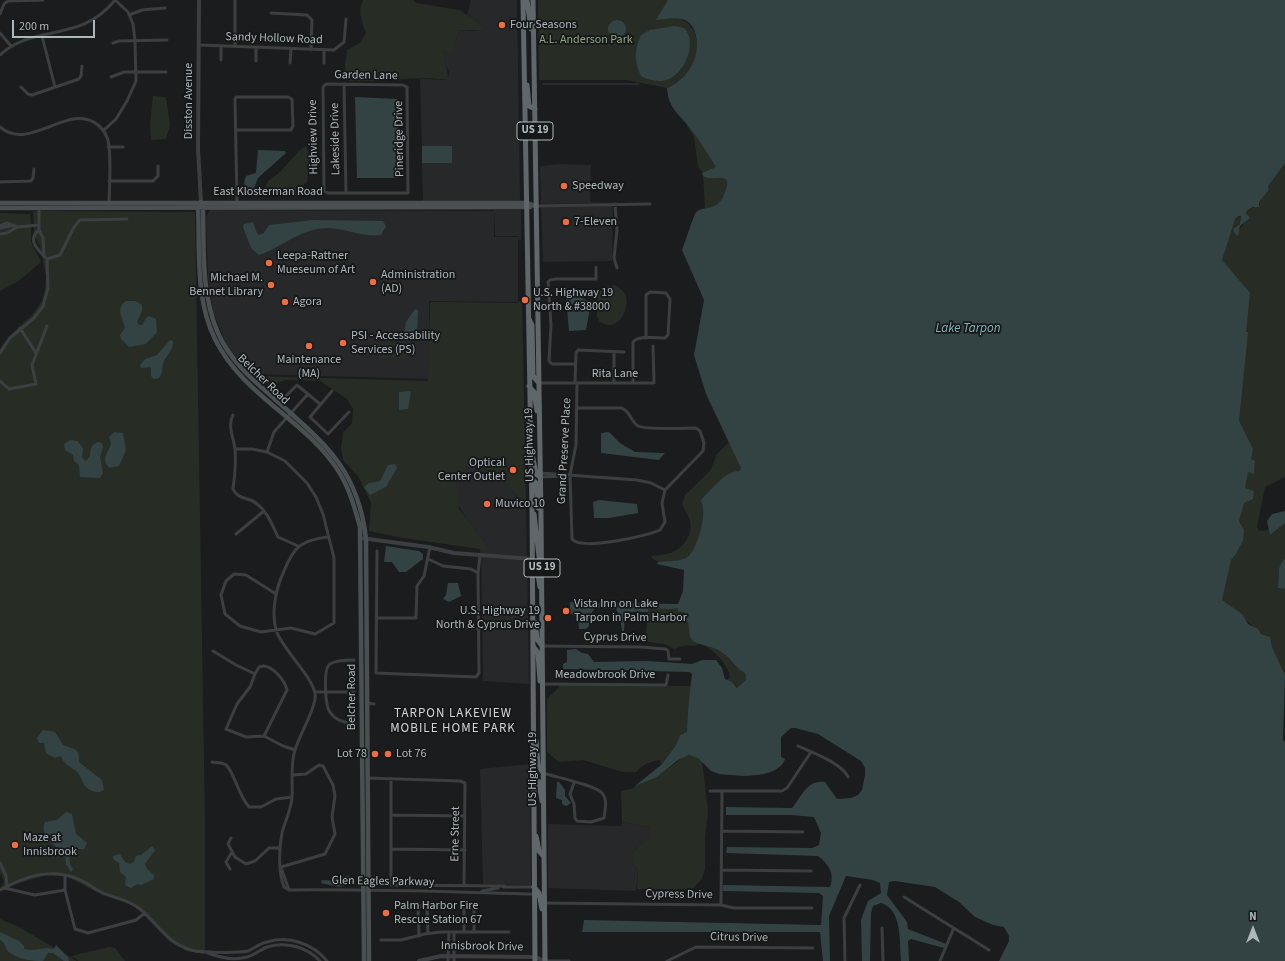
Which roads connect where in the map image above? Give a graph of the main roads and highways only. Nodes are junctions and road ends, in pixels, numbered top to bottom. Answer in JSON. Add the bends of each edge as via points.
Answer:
{"nodes":[{"id":1,"x":523,"y":0,"type":"edge"},
{"id":2,"x":527,"y":0,"type":"edge"},
{"id":3,"x":533,"y":0,"type":"edge"},
{"id":4,"x":533,"y":40,"type":"junction"},
{"id":5,"x":524,"y":70,"type":"junction"},
{"id":6,"x":535,"y":110,"type":"junction"},
{"id":7,"x":201,"y":202,"type":"junction"},
{"id":8,"x":0,"y":203,"type":"edge"},
{"id":9,"x":109,"y":205,"type":"junction"},
{"id":10,"x":394,"y":205,"type":"junction"},
{"id":11,"x":526,"y":205,"type":"junction"},
{"id":12,"x":39,"y":206,"type":"junction"},
{"id":13,"x":536,"y":206,"type":"junction"},
{"id":14,"x":0,"y":208,"type":"edge"},
{"id":15,"x":201,"y":208,"type":"junction"},
{"id":16,"x":528,"y":317,"type":"junction"},
{"id":17,"x":539,"y":383,"type":"junction"},
{"id":18,"x":529,"y":386,"type":"junction"},
{"id":19,"x":539,"y":420,"type":"junction"},
{"id":20,"x":530,"y":446,"type":"junction"},
{"id":21,"x":540,"y":475,"type":"junction"},
{"id":22,"x":531,"y":478,"type":"junction"},
{"id":23,"x":532,"y":509,"type":"junction"},
{"id":24,"x":541,"y":516,"type":"junction"},
{"id":25,"x":364,"y":538,"type":"junction"},
{"id":26,"x":532,"y":559,"type":"junction"},
{"id":27,"x":542,"y":570,"type":"junction"},
{"id":28,"x":542,"y":595,"type":"junction"},
{"id":29,"x":532,"y":613,"type":"junction"},
{"id":30,"x":533,"y":646,"type":"junction"},
{"id":31,"x":542,"y":646,"type":"junction"},
{"id":32,"x":543,"y":696,"type":"junction"},
{"id":33,"x":533,"y":728,"type":"junction"},
{"id":34,"x":543,"y":773,"type":"junction"},
{"id":35,"x":534,"y":777,"type":"junction"},
{"id":36,"x":544,"y":810,"type":"junction"},
{"id":37,"x":534,"y":831,"type":"junction"},
{"id":38,"x":544,"y":857,"type":"junction"},
{"id":39,"x":544,"y":880,"type":"junction"},
{"id":40,"x":366,"y":889,"type":"junction"},
{"id":41,"x":535,"y":890,"type":"junction"},
{"id":42,"x":544,"y":916,"type":"junction"},
{"id":43,"x":535,"y":959,"type":"edge"},
{"id":44,"x":365,"y":960,"type":"edge"},
{"id":45,"x":370,"y":961,"type":"edge"},
{"id":46,"x":544,"y":961,"type":"edge"}],
"edges":[{"from":1,"to":5,"type":"highway","name":"US Highway 19","number":"US 19"},
{"from":2,"to":4,"type":"highway"},
{"from":3,"to":4,"type":"highway","name":"US Highway 19","number":"US 19"},
{"from":4,"to":6,"type":"highway","name":"US Highway 19","number":"US 19"},
{"from":5,"to":6,"type":"highway","via":[[529,103]]},
{"from":5,"to":11,"type":"highway","name":"US Highway 19","number":"US 19"},
{"from":6,"to":13,"type":"highway","name":"US Highway 19","number":"US 19"},
{"from":7,"to":9,"type":"main road","name":"East Klosterman Road"},
{"from":7,"to":10,"type":"main road","name":"East Klosterman Road"},
{"from":7,"to":15,"type":"main road","name":"Belcher Road"},
{"from":8,"to":12,"type":"main road","name":"East Klosterman Road"},
{"from":9,"to":12,"type":"main road","name":"East Klosterman Road"},
{"from":9,"to":15,"type":"main road","name":"East Klosterman Road"},
{"from":10,"to":11,"type":"main road","name":"East Klosterman Road"},
{"from":10,"to":15,"type":"main road","name":"East Klosterman Road"},
{"from":11,"to":13,"type":"main road","name":"East Klosterman Road"},
{"from":11,"to":16,"type":"highway","name":"US Highway 19","number":"US 19"},
{"from":12,"to":14,"type":"main road","name":"East Klosterman Road"},
{"from":13,"to":17,"type":"highway","name":"US Highway 19","number":"US 19"},
{"from":15,"to":25,"type":"main road","name":"Belcher Road","via":[[201,288],[204,307],[215,339],[237,372],[288,415],[323,451],[339,473],[354,503]]},
{"from":16,"to":17,"type":"highway","via":[[532,325],[533,376]]},
{"from":16,"to":18,"type":"highway","name":"US Highway 19","number":"US 19"},
{"from":17,"to":19,"type":"highway","name":"US Highway 19","number":"US 19"},
{"from":18,"to":19,"type":"highway","via":[[534,392]]},
{"from":18,"to":20,"type":"highway","name":"US Highway 19","number":"US 19"},
{"from":19,"to":21,"type":"highway","name":"US Highway 19","number":"US 19"},
{"from":20,"to":21,"type":"highway","via":[[535,470]]},
{"from":20,"to":22,"type":"highway","name":"US Highway 19","number":"US 19"},
{"from":21,"to":24,"type":"highway","name":"US Highway 19","number":"US 19"},
{"from":22,"to":23,"type":"highway","name":"US Highway 19","number":"US 19"},
{"from":22,"to":24,"type":"highway","via":[[536,483],[538,510]]},
{"from":23,"to":26,"type":"highway","name":"US Highway 19","number":"US 19"},
{"from":23,"to":27,"type":"highway","via":[[538,559]]},
{"from":24,"to":27,"type":"highway","name":"US Highway 19","number":"US 19"},
{"from":25,"to":40,"type":"main road","name":"Belcher Road"},
{"from":25,"to":40,"type":"main road","name":"Belcher Road","via":[[368,778]]},
{"from":26,"to":28,"type":"highway","via":[[537,568]]},
{"from":26,"to":29,"type":"highway","name":"US Highway 19","number":"US 19"},
{"from":27,"to":28,"type":"highway","name":"US Highway 19","number":"US 19"},
{"from":28,"to":31,"type":"highway","name":"US Highway 19","number":"US 19"},
{"from":29,"to":30,"type":"highway","name":"US Highway 19","number":"US 19"},
{"from":29,"to":31,"type":"highway","via":[[537,639]]},
{"from":30,"to":32,"type":"highway","via":[[538,654]]},
{"from":30,"to":33,"type":"highway","name":"US Highway 19","number":"US 19"},
{"from":31,"to":32,"type":"highway","name":"US Highway 19","number":"US 19"},
{"from":32,"to":34,"type":"highway","name":"US Highway 19","number":"US 19"},
{"from":33,"to":34,"type":"highway","via":[[538,750],[538,765]]},
{"from":33,"to":35,"type":"highway","name":"US Highway 19","number":"US 19"},
{"from":34,"to":36,"type":"highway","name":"US Highway 19","number":"US 19"},
{"from":35,"to":36,"type":"highway","via":[[539,782]]},
{"from":35,"to":37,"type":"highway","name":"US Highway 19","number":"US 19"},
{"from":36,"to":38,"type":"highway","name":"US Highway 19","number":"US 19"},
{"from":37,"to":38,"type":"highway","via":[[539,851]]},
{"from":37,"to":41,"type":"highway","name":"US Highway 19","number":"US 19"},
{"from":38,"to":39,"type":"highway","name":"US Highway 19","number":"US 19"},
{"from":39,"to":41,"type":"highway"},
{"from":39,"to":42,"type":"highway","name":"US Highway 19","number":"US 19"},
{"from":40,"to":44,"type":"main road","name":"Belcher Road"},
{"from":40,"to":45,"type":"main road","name":"Belcher Road"},
{"from":41,"to":42,"type":"highway"},
{"from":41,"to":43,"type":"highway","name":"US Highway 19","number":"US 19"},
{"from":42,"to":46,"type":"highway","name":"US Highway 19","number":"US 19"}]}
